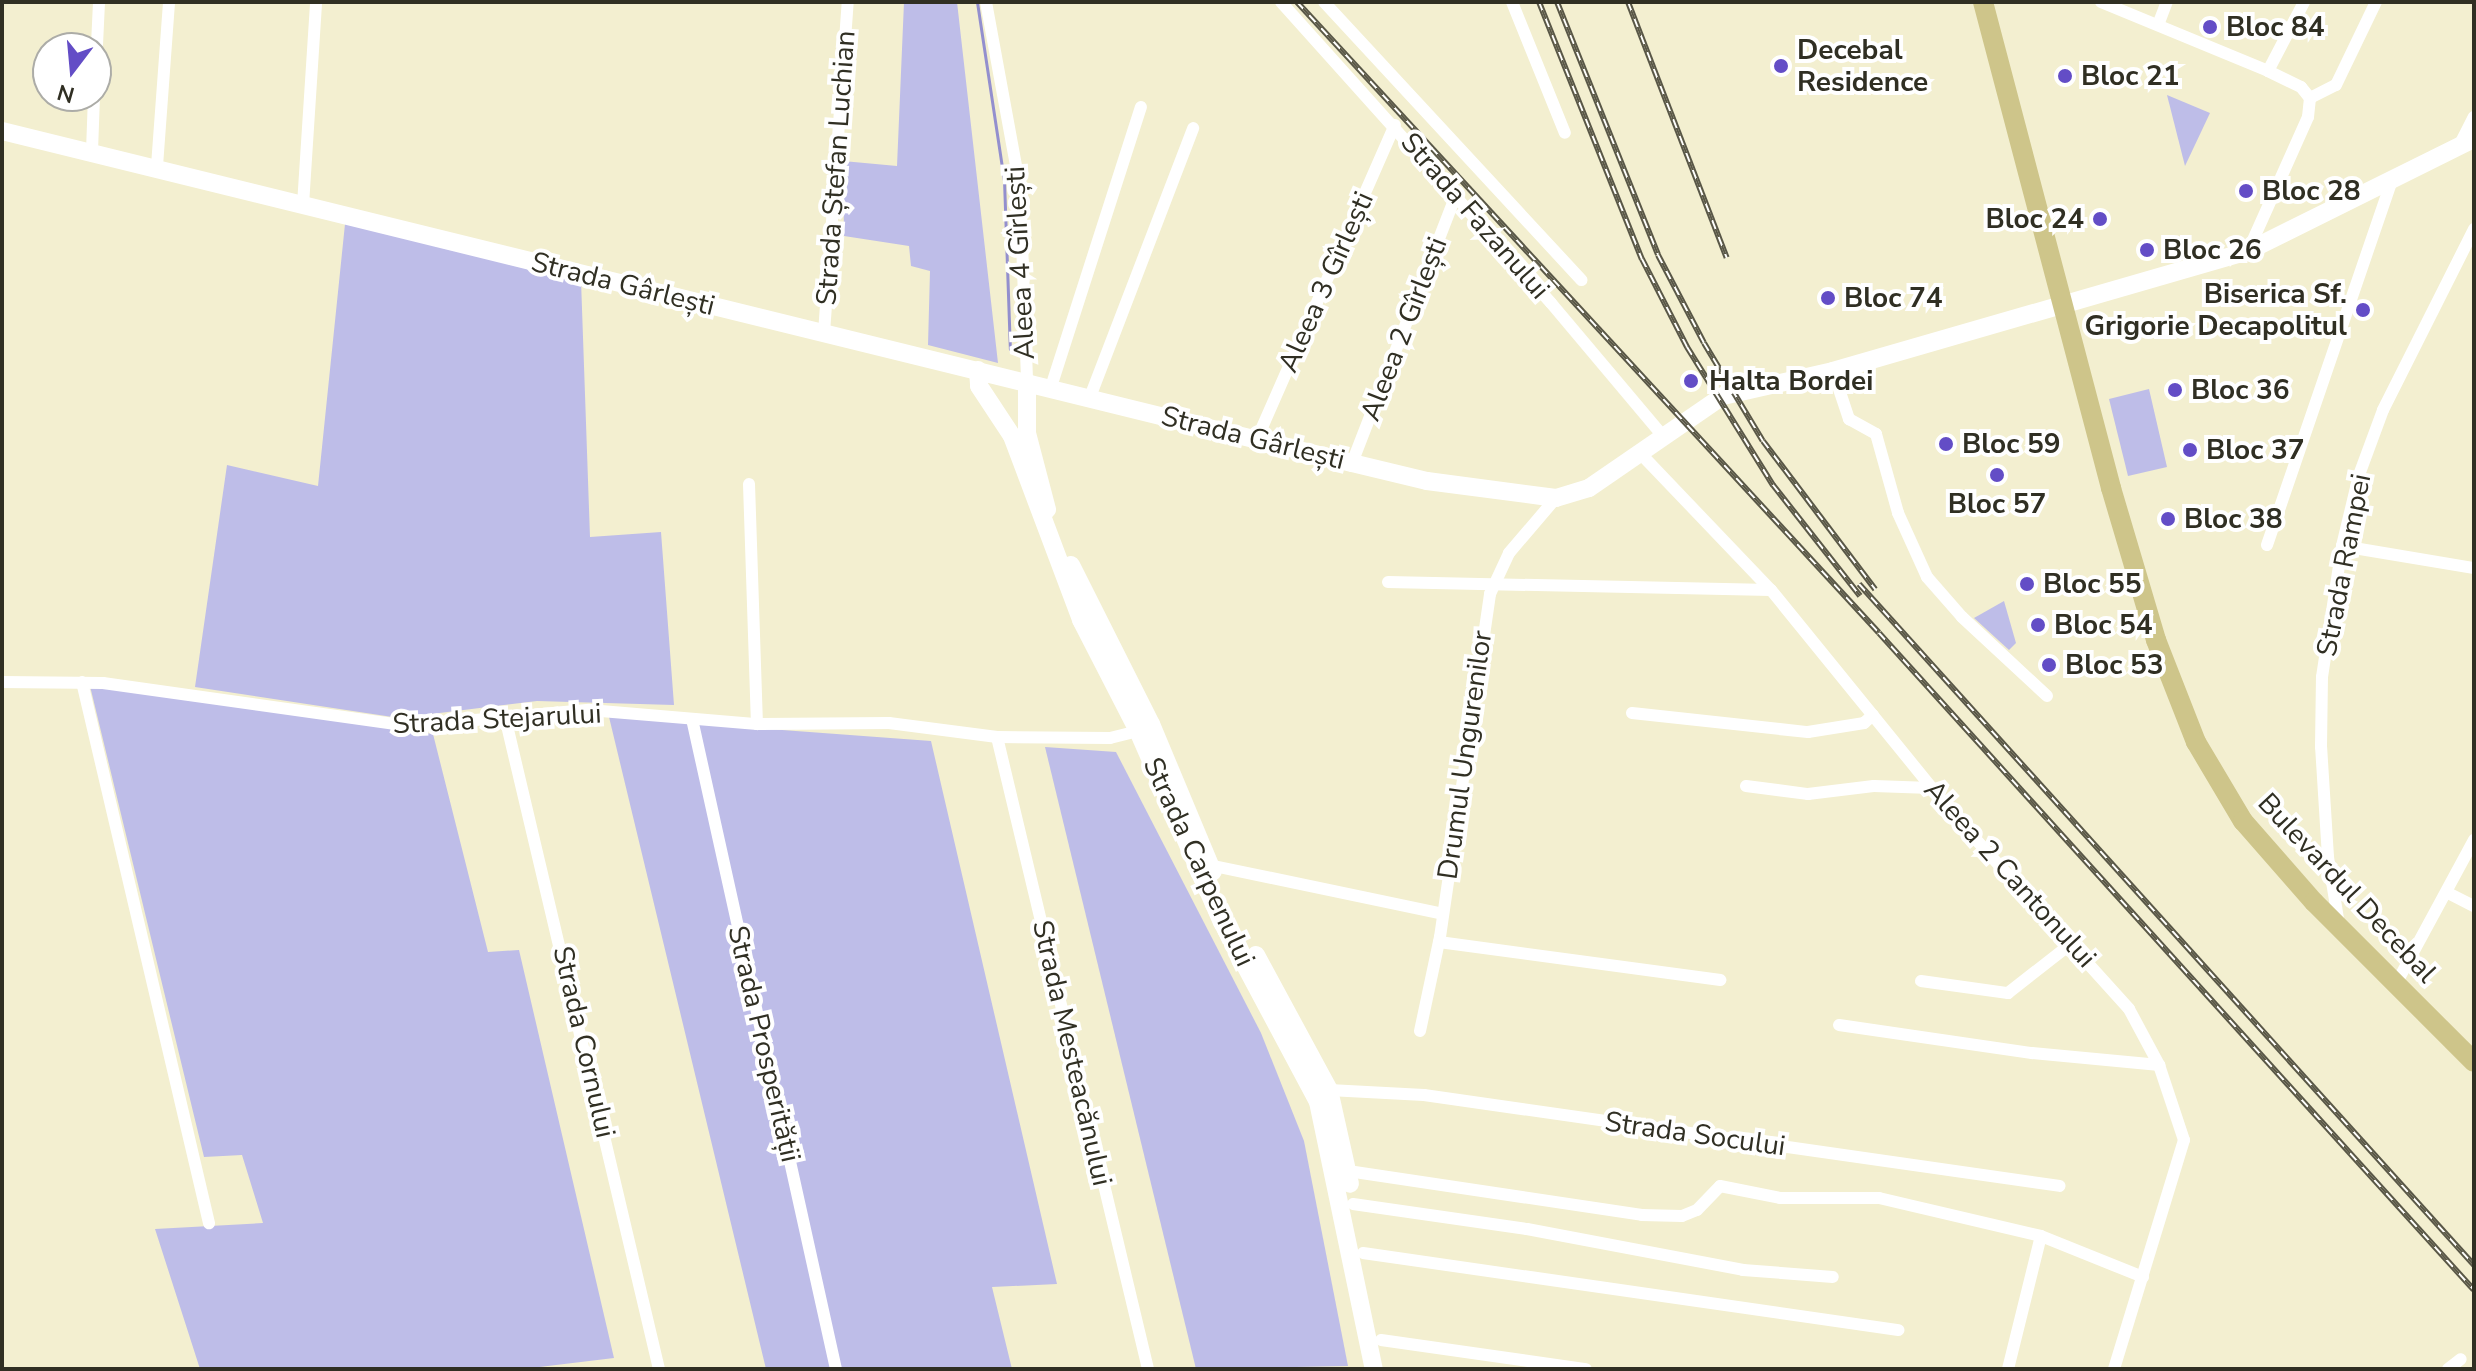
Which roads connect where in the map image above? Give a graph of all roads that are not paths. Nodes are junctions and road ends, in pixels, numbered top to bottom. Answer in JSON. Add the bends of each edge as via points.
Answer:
{"nodes":[{"id":1,"x":99,"y":2,"type":"edge"},
{"id":2,"x":169,"y":2,"type":"edge"},
{"id":3,"x":316,"y":2,"type":"edge"},
{"id":4,"x":848,"y":2,"type":"edge"},
{"id":5,"x":986,"y":2,"type":"edge"},
{"id":6,"x":1281,"y":2,"type":"edge"},
{"id":7,"x":1324,"y":2,"type":"edge"},
{"id":8,"x":1512,"y":2,"type":"edge"},
{"id":9,"x":1983,"y":2,"type":"edge"},
{"id":10,"x":2101,"y":2,"type":"edge"},
{"id":11,"x":2167,"y":2,"type":"edge"},
{"id":12,"x":2304,"y":2,"type":"edge"},
{"id":13,"x":2376,"y":2,"type":"edge"},
{"id":14,"x":2158,"y":25,"type":"junction"},
{"id":15,"x":98,"y":32,"type":"edge"},
{"id":16,"x":2268,"y":71,"type":"junction"},
{"id":17,"x":2310,"y":98,"type":"junction"},
{"id":18,"x":1141,"y":107,"type":"dead end"},
{"id":19,"x":93,"y":112,"type":"edge"},
{"id":20,"x":2474,"y":117,"type":"edge"},
{"id":21,"x":1395,"y":125,"type":"junction"},
{"id":22,"x":1193,"y":128,"type":"dead end"},
{"id":23,"x":2,"y":131,"type":"edge"},
{"id":24,"x":1565,"y":133,"type":"dead end"},
{"id":25,"x":2466,"y":142,"type":"edge"},
{"id":26,"x":92,"y":151,"type":"junction"},
{"id":27,"x":157,"y":166,"type":"junction"},
{"id":28,"x":2391,"y":182,"type":"junction"},
{"id":29,"x":1456,"y":195,"type":"junction"},
{"id":30,"x":303,"y":205,"type":"junction"},
{"id":31,"x":2474,"y":229,"type":"edge"},
{"id":32,"x":2248,"y":251,"type":"junction"},
{"id":33,"x":1581,"y":280,"type":"dead end"},
{"id":34,"x":2062,"y":301,"type":"junction"},
{"id":35,"x":824,"y":333,"type":"junction"},
{"id":36,"x":978,"y":370,"type":"junction"},
{"id":37,"x":1833,"y":371,"type":"junction"},
{"id":38,"x":1027,"y":382,"type":"junction"},
{"id":39,"x":1051,"y":387,"type":"junction"},
{"id":40,"x":1090,"y":397,"type":"junction"},
{"id":41,"x":1662,"y":435,"type":"junction"},
{"id":42,"x":1257,"y":439,"type":"junction"},
{"id":43,"x":1639,"y":452,"type":"junction"},
{"id":44,"x":1352,"y":463,"type":"junction"},
{"id":45,"x":749,"y":484,"type":"dead end"},
{"id":46,"x":1556,"y":498,"type":"junction"},
{"id":47,"x":2267,"y":545,"type":"dead end"},
{"id":48,"x":2342,"y":546,"type":"junction"},
{"id":49,"x":2474,"y":568,"type":"edge"},
{"id":50,"x":1388,"y":582,"type":"dead end"},
{"id":51,"x":1494,"y":583,"type":"junction"},
{"id":52,"x":1771,"y":590,"type":"junction"},
{"id":53,"x":2,"y":682,"type":"edge"},
{"id":54,"x":82,"y":682,"type":"junction"},
{"id":55,"x":2047,"y":696,"type":"dead end"},
{"id":56,"x":1632,"y":713,"type":"dead end"},
{"id":57,"x":1873,"y":715,"type":"junction"},
{"id":58,"x":505,"y":717,"type":"junction"},
{"id":59,"x":692,"y":719,"type":"junction"},
{"id":60,"x":757,"y":724,"type":"junction"},
{"id":61,"x":1138,"y":731,"type":"junction"},
{"id":62,"x":997,"y":737,"type":"junction"},
{"id":63,"x":1746,"y":786,"type":"dead end"},
{"id":64,"x":1931,"y":788,"type":"junction"},
{"id":65,"x":2474,"y":840,"type":"edge"},
{"id":66,"x":1209,"y":865,"type":"junction"},
{"id":67,"x":2448,"y":893,"type":"junction"},
{"id":68,"x":2474,"y":906,"type":"edge"},
{"id":69,"x":1443,"y":914,"type":"junction"},
{"id":70,"x":2339,"y":925,"type":"junction"},
{"id":71,"x":1439,"y":942,"type":"junction"},
{"id":72,"x":2072,"y":943,"type":"junction"},
{"id":73,"x":1720,"y":980,"type":"dead end"},
{"id":74,"x":1921,"y":981,"type":"dead end"},
{"id":75,"x":2396,"y":984,"type":"junction"},
{"id":76,"x":1839,"y":1025,"type":"dead end"},
{"id":77,"x":1420,"y":1031,"type":"dead end"},
{"id":78,"x":2474,"y":1062,"type":"edge"},
{"id":79,"x":2159,"y":1065,"type":"junction"},
{"id":80,"x":1329,"y":1090,"type":"junction"},
{"id":81,"x":1348,"y":1171,"type":"junction"},
{"id":82,"x":2060,"y":1186,"type":"dead end"},
{"id":83,"x":1353,"y":1204,"type":"junction"},
{"id":84,"x":209,"y":1223,"type":"dead end"},
{"id":85,"x":2041,"y":1236,"type":"junction"},
{"id":86,"x":1363,"y":1253,"type":"junction"},
{"id":87,"x":1833,"y":1277,"type":"dead end"},
{"id":88,"x":2143,"y":1277,"type":"junction"},
{"id":89,"x":1898,"y":1330,"type":"dead end"},
{"id":90,"x":1381,"y":1340,"type":"junction"},
{"id":91,"x":2461,"y":1359,"type":"dead end"},
{"id":92,"x":659,"y":1369,"type":"edge"},
{"id":93,"x":836,"y":1369,"type":"edge"},
{"id":94,"x":1148,"y":1369,"type":"edge"},
{"id":95,"x":1374,"y":1369,"type":"edge"},
{"id":96,"x":1387,"y":1369,"type":"edge"},
{"id":97,"x":1586,"y":1369,"type":"edge"},
{"id":98,"x":2008,"y":1369,"type":"edge"},
{"id":99,"x":2114,"y":1369,"type":"edge"},
{"id":100,"x":2448,"y":1369,"type":"edge"}],
"edges":[{"from":1,"to":15,"type":"street"},
{"from":2,"to":27,"type":"street"},
{"from":3,"to":30,"type":"street"},
{"from":4,"to":35,"type":"street","name":"Strada Ștefan Luchian"},
{"from":5,"to":38,"type":"street","name":"Aleea 4 Gîrlești","via":[[1020,188]]},
{"from":6,"to":21,"type":"street","name":"Strada Fazanului"},
{"from":7,"to":33,"type":"street"},
{"from":8,"to":24,"type":"street"},
{"from":9,"to":34,"type":"main road","name":"Bulevardul Decebal"},
{"from":10,"to":14,"type":"street"},
{"from":11,"to":14,"type":"street"},
{"from":12,"to":16,"type":"street"},
{"from":13,"to":17,"type":"street","via":[[2336,85]]},
{"from":14,"to":16,"type":"street"},
{"from":16,"to":17,"type":"street","via":[[2301,87]]},
{"from":17,"to":32,"type":"street","via":[[2308,117]]},
{"from":18,"to":39,"type":"street"},
{"from":19,"to":26,"type":"street"},
{"from":20,"to":25,"type":"street","name":"Strada Gârlești"},
{"from":21,"to":29,"type":"street","name":"Strada Fazanului"},
{"from":21,"to":42,"type":"street","name":"Aleea 3 Gîrlești"},
{"from":22,"to":40,"type":"street"},
{"from":23,"to":26,"type":"street","name":"Strada Gârlești"},
{"from":25,"to":28,"type":"street","name":"Strada Gârlești"},
{"from":26,"to":27,"type":"street","name":"Strada Gârlești"},
{"from":27,"to":30,"type":"street","name":"Strada Gârlești"},
{"from":28,"to":32,"type":"street","name":"Strada Gârlești"},
{"from":28,"to":47,"type":"street"},
{"from":29,"to":41,"type":"street","name":"Strada Fazanului"},
{"from":29,"to":44,"type":"street","name":"Aleea 2 Gîrlești"},
{"from":30,"to":35,"type":"street","name":"Strada Gârlești"},
{"from":31,"to":48,"type":"street","name":"Strada Rampei","via":[[2383,410],[2359,475]]},
{"from":32,"to":34,"type":"street","name":"Strada Gârlești"},
{"from":34,"to":37,"type":"street","name":"Strada Gârlești"},
{"from":34,"to":70,"type":"main road","name":"Bulevardul Decebal","via":[[2156,640],[2196,742],[2243,821]]},
{"from":35,"to":36,"type":"street","name":"Strada Gârlești"},
{"from":36,"to":38,"type":"street","name":"Strada Gârlești"},
{"from":36,"to":61,"type":"street","name":"Strada Carpenului","via":[[979,386],[1012,436],[1081,620]]},
{"from":37,"to":41,"type":"street","name":"Strada Gârlești","via":[[1723,396]]},
{"from":37,"to":55,"type":"street","via":[[1849,419],[1876,434],[1898,513],[1927,577]]},
{"from":38,"to":39,"type":"street","name":"Strada Gârlești"},
{"from":38,"to":66,"type":"street","name":"Strada Carpenului","via":[[1027,433],[1048,513],[1151,724]]},
{"from":39,"to":40,"type":"street","name":"Strada Gârlești"},
{"from":40,"to":42,"type":"street","name":"Strada Gârlești"},
{"from":41,"to":43,"type":"street","name":"Strada Gârlești"},
{"from":42,"to":44,"type":"street","name":"Strada Gârlești"},
{"from":43,"to":46,"type":"street","name":"Strada Gârlești","via":[[1589,488]]},
{"from":43,"to":52,"type":"street","name":"Aleea 2 Cantonului"},
{"from":44,"to":46,"type":"street","name":"Strada Gârlești","via":[[1427,481]]},
{"from":45,"to":60,"type":"street"},
{"from":46,"to":51,"type":"street","name":"Drumul Ungurenilor","via":[[1509,553]]},
{"from":48,"to":49,"type":"street"},
{"from":48,"to":70,"type":"street","name":"Strada Rampei","via":[[2322,677],[2321,747],[2328,857]]},
{"from":50,"to":51,"type":"street"},
{"from":51,"to":52,"type":"street"},
{"from":51,"to":69,"type":"street","name":"Drumul Ungurenilor","via":[[1475,673]]},
{"from":52,"to":57,"type":"street","name":"Aleea 2 Cantonului"},
{"from":53,"to":54,"type":"street","name":"Strada Stejarului"},
{"from":54,"to":58,"type":"street","name":"Strada Stejarului","via":[[366,724],[433,725]]},
{"from":54,"to":84,"type":"street"},
{"from":56,"to":57,"type":"street","via":[[1794,732],[1864,723]]},
{"from":57,"to":64,"type":"street","name":"Aleea 2 Cantonului"},
{"from":58,"to":59,"type":"street","name":"Strada Stejarului","via":[[589,710]]},
{"from":58,"to":92,"type":"street","name":"Strada Cornului"},
{"from":59,"to":60,"type":"street","name":"Strada Stejarului"},
{"from":59,"to":93,"type":"street","name":"Strada Prosperității"},
{"from":60,"to":62,"type":"street","name":"Strada Stejarului","via":[[889,723]]},
{"from":61,"to":62,"type":"street","name":"Strada Stejarului","via":[[1110,738]]},
{"from":61,"to":95,"type":"street","name":"Strada Carpenului","via":[[1222,922],[1318,1102]]},
{"from":62,"to":94,"type":"street","name":"Strada Mesteacănului"},
{"from":63,"to":64,"type":"street","via":[[1808,794],[1874,786]]},
{"from":64,"to":72,"type":"street","name":"Aleea 2 Cantonului"},
{"from":65,"to":67,"type":"street"},
{"from":66,"to":69,"type":"street"},
{"from":66,"to":80,"type":"street","name":"Strada Carpenului"},
{"from":67,"to":68,"type":"street"},
{"from":67,"to":75,"type":"street"},
{"from":69,"to":71,"type":"street","name":"Drumul Ungurenilor"},
{"from":70,"to":75,"type":"main road","name":"Bulevardul Decebal"},
{"from":71,"to":73,"type":"street"},
{"from":71,"to":77,"type":"street","name":"Drumul Ungurenilor"},
{"from":72,"to":74,"type":"street","via":[[2008,993]]},
{"from":72,"to":79,"type":"street","name":"Aleea 2 Cantonului","via":[[2129,1009]]},
{"from":75,"to":78,"type":"main road","name":"Bulevardul Decebal"},
{"from":76,"to":79,"type":"street"},
{"from":79,"to":88,"type":"street","name":"Aleea 2 Cantonului","via":[[2184,1140]]},
{"from":80,"to":81,"type":"street","name":"Strada Carpenului"},
{"from":80,"to":82,"type":"street","name":"Strada Socului","via":[[1424,1095]]},
{"from":81,"to":83,"type":"street","name":"Strada Carpenului"},
{"from":81,"to":85,"type":"street","via":[[1642,1215],[1682,1216],[1697,1210],[1720,1186],[1780,1198],[1879,1198]]},
{"from":83,"to":86,"type":"street","name":"Strada Carpenului"},
{"from":83,"to":87,"type":"street","via":[[1527,1229],[1743,1270]]},
{"from":85,"to":88,"type":"street"},
{"from":85,"to":98,"type":"street"},
{"from":86,"to":89,"type":"street"},
{"from":86,"to":90,"type":"street","name":"Strada Carpenului"},
{"from":88,"to":99,"type":"street","name":"Aleea 2 Cantonului"},
{"from":90,"to":96,"type":"street","name":"Strada Carpenului"},
{"from":90,"to":97,"type":"street"},
{"from":91,"to":100,"type":"street"}]}
